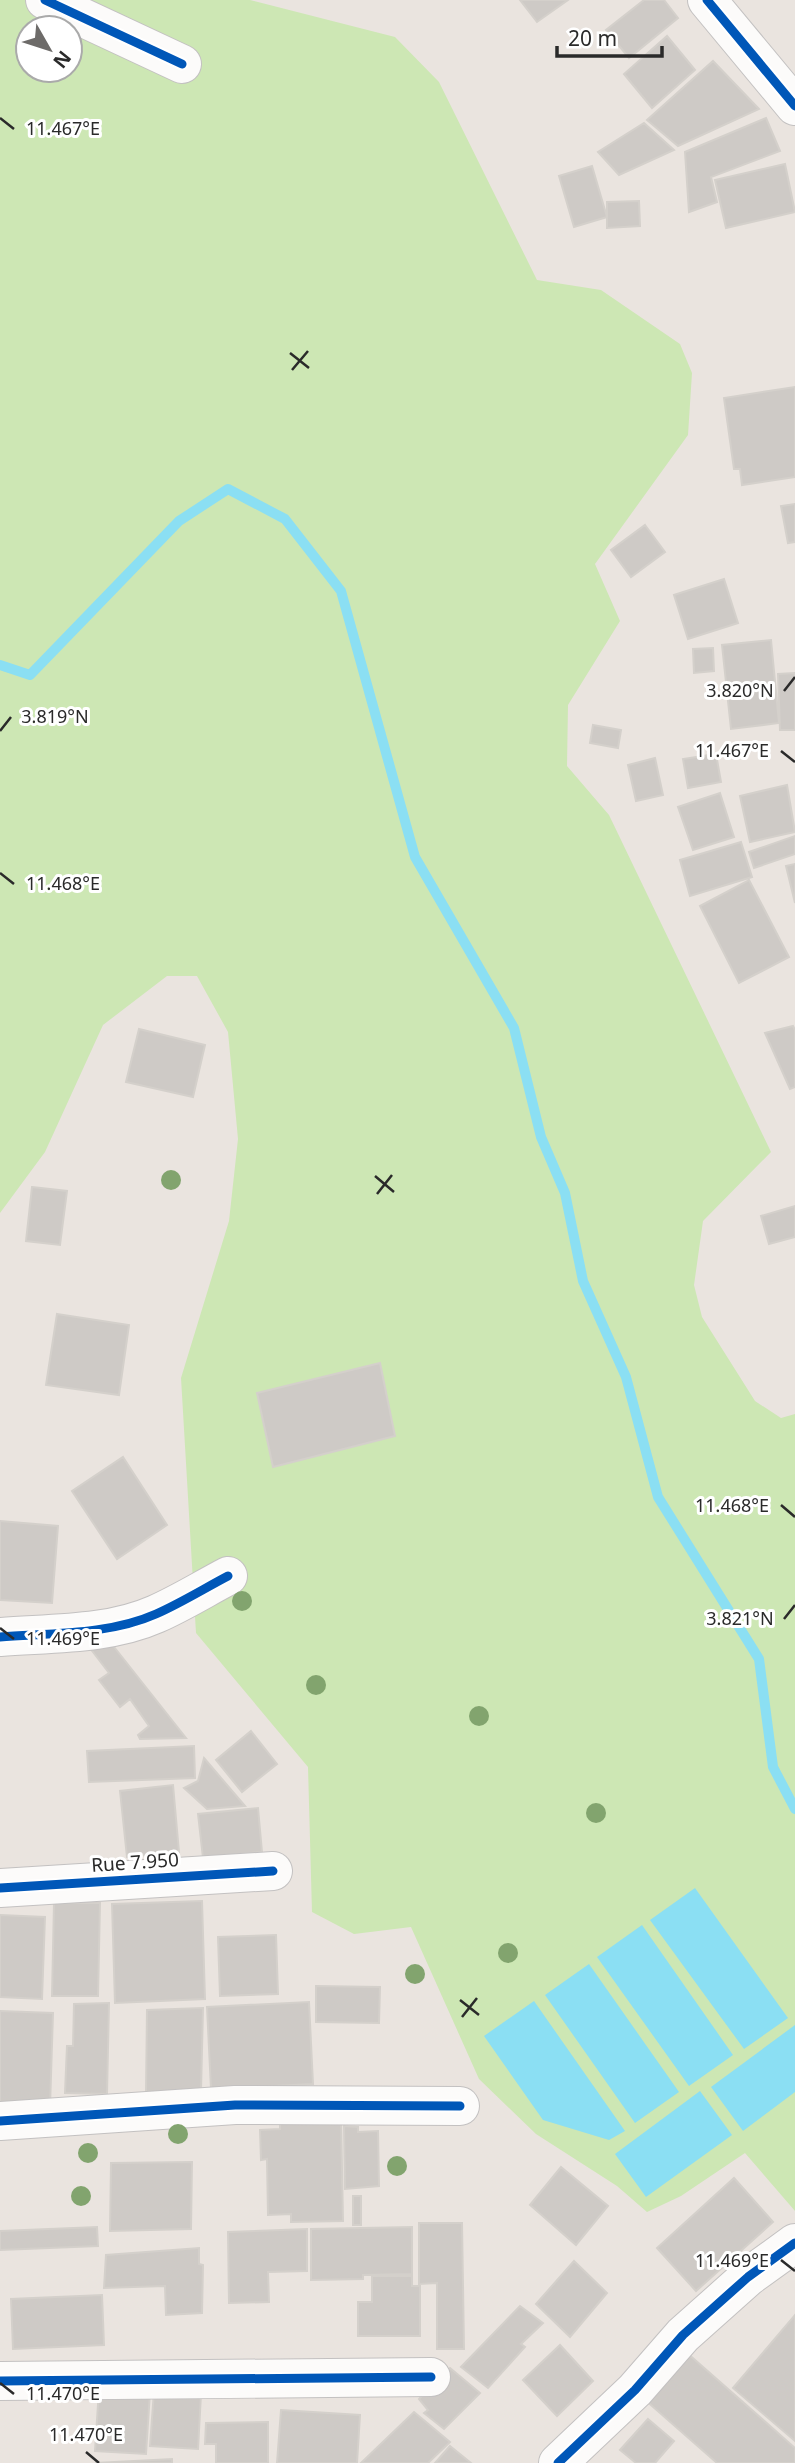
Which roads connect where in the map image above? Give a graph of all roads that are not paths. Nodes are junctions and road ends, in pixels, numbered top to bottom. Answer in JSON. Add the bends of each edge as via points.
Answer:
{"nodes":[{"id":1,"x":45,"y":0,"type":"edge"},
{"id":2,"x":707,"y":0,"type":"edge"},
{"id":3,"x":182,"y":64,"type":"dead end"},
{"id":4,"x":795,"y":106,"type":"edge"},
{"id":5,"x":228,"y":1576,"type":"dead end"},
{"id":6,"x":0,"y":1637,"type":"edge"},
{"id":7,"x":273,"y":1871,"type":"dead end"},
{"id":8,"x":0,"y":1888,"type":"edge"},
{"id":9,"x":460,"y":2106,"type":"dead end"},
{"id":10,"x":0,"y":2121,"type":"edge"},
{"id":11,"x":795,"y":2244,"type":"edge"},
{"id":12,"x":431,"y":2377,"type":"dead end"},
{"id":13,"x":0,"y":2381,"type":"edge"},
{"id":14,"x":558,"y":2463,"type":"edge"}],
"edges":[{"from":1,"to":3,"type":"street"},
{"from":2,"to":4,"type":"street"},
{"from":5,"to":6,"type":"street","via":[[154,1615],[114,1626]]},
{"from":7,"to":8,"type":"street","name":"Rue 7.950"},
{"from":9,"to":10,"type":"street","via":[[235,2105]]},
{"from":11,"to":14,"type":"street","via":[[748,2277],[683,2335],[635,2390]]},
{"from":12,"to":13,"type":"street"}]}
